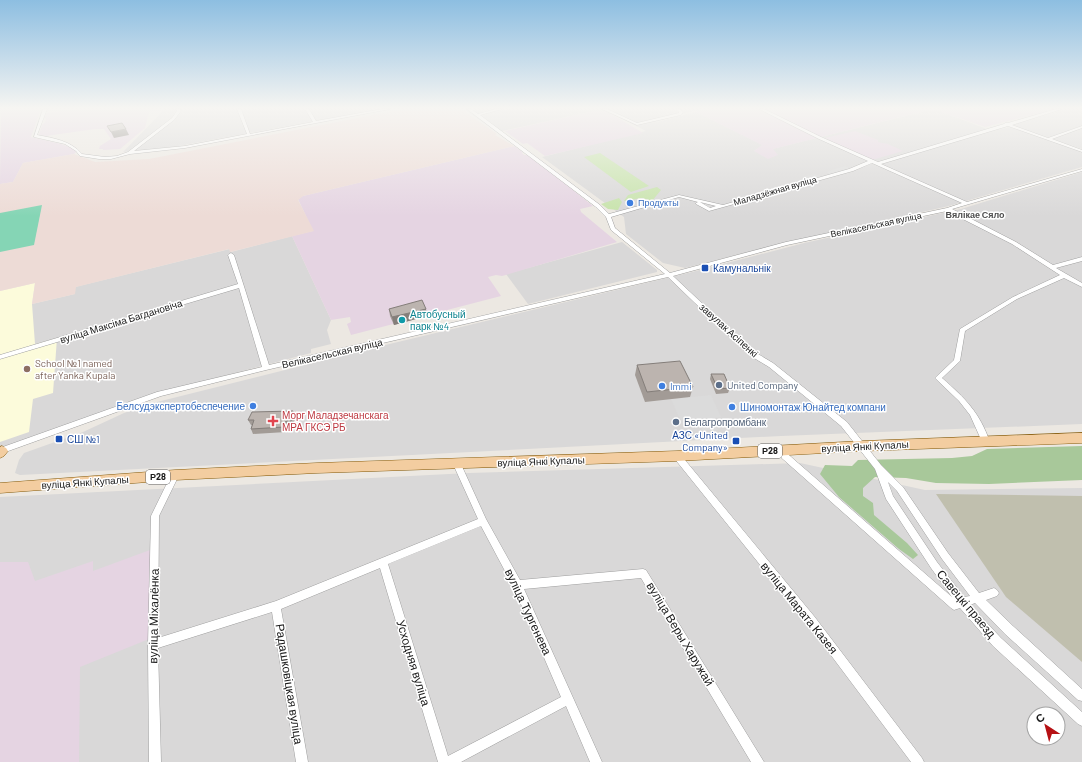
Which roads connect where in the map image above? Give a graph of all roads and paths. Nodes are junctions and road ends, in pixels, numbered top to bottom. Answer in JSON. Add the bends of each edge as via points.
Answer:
{"nodes":[{"id":1,"x":68,"y":145,"type":"edge"},
{"id":2,"x":140,"y":145,"type":"edge"},
{"id":3,"x":198,"y":145,"type":"edge"},
{"id":4,"x":518,"y":145,"type":"edge"},
{"id":5,"x":835,"y":145,"type":"edge"},
{"id":6,"x":942,"y":145,"type":"edge"},
{"id":7,"x":1064,"y":145,"type":"edge"},
{"id":8,"x":1082,"y":151,"type":"edge"},
{"id":9,"x":129,"y":153,"type":"junction"},
{"id":10,"x":872,"y":162,"type":"junction"},
{"id":11,"x":879,"y":163,"type":"junction"},
{"id":12,"x":1082,"y":170,"type":"edge"},
{"id":13,"x":968,"y":204,"type":"junction"},
{"id":14,"x":948,"y":209,"type":"junction"},
{"id":15,"x":608,"y":216,"type":"junction"},
{"id":16,"x":231,"y":255,"type":"dead end"},
{"id":17,"x":1082,"y":259,"type":"edge"},
{"id":18,"x":1053,"y":267,"type":"junction"},
{"id":19,"x":669,"y":275,"type":"junction"},
{"id":20,"x":1063,"y":276,"type":"junction"},
{"id":21,"x":241,"y":285,"type":"junction"},
{"id":22,"x":1082,"y":285,"type":"edge"},
{"id":23,"x":0,"y":357,"type":"edge"},
{"id":24,"x":266,"y":368,"type":"junction"},
{"id":25,"x":1082,"y":438,"type":"edge"},
{"id":26,"x":986,"y":442,"type":"junction"},
{"id":27,"x":862,"y":446,"type":"junction"},
{"id":28,"x":779,"y":451,"type":"junction"},
{"id":29,"x":1,"y":452,"type":"edge"},
{"id":30,"x":677,"y":456,"type":"junction"},
{"id":31,"x":457,"y":464,"type":"junction"},
{"id":32,"x":878,"y":467,"type":"junction"},
{"id":33,"x":175,"y":475,"type":"junction"},
{"id":34,"x":0,"y":488,"type":"edge"},
{"id":35,"x":483,"y":520,"type":"junction"},
{"id":36,"x":383,"y":563,"type":"junction"},
{"id":37,"x":517,"y":585,"type":"junction"},
{"id":38,"x":994,"y":593,"type":"dead end"},
{"id":39,"x":978,"y":599,"type":"junction"},
{"id":40,"x":958,"y":604,"type":"junction"},
{"id":41,"x":276,"y":606,"type":"junction"},
{"id":42,"x":153,"y":645,"type":"junction"},
{"id":43,"x":1082,"y":696,"type":"edge"},
{"id":44,"x":568,"y":699,"type":"junction"},
{"id":45,"x":1082,"y":720,"type":"edge"},
{"id":46,"x":154,"y":762,"type":"edge"},
{"id":47,"x":302,"y":762,"type":"edge"},
{"id":48,"x":444,"y":762,"type":"edge"},
{"id":49,"x":449,"y":762,"type":"edge"},
{"id":50,"x":596,"y":762,"type":"edge"},
{"id":51,"x":758,"y":762,"type":"edge"},
{"id":52,"x":918,"y":762,"type":"edge"}],
"edges":[{"from":1,"to":9,"type":"street","via":[[77,148],[81,155],[96,158],[121,157]]},
{"from":2,"to":9,"type":"street"},
{"from":3,"to":9,"type":"street"},
{"from":4,"to":15,"type":"street"},
{"from":5,"to":10,"type":"street"},
{"from":6,"to":11,"type":"street"},
{"from":7,"to":8,"type":"street"},
{"from":10,"to":11,"type":"street"},
{"from":10,"to":15,"type":"street","name":"Маладзёжная вуліца","via":[[710,210],[693,199],[679,196]]},
{"from":11,"to":13,"type":"street"},
{"from":12,"to":13,"type":"street","name":"Велікасельская вуліца"},
{"from":13,"to":14,"type":"street","name":"Велікасельская вуліца"},
{"from":14,"to":18,"type":"street","via":[[1014,243]]},
{"from":14,"to":19,"type":"street","name":"Велікасельская вуліца","via":[[786,244]]},
{"from":15,"to":19,"type":"street","via":[[612,229]]},
{"from":16,"to":21,"type":"street"},
{"from":17,"to":18,"type":"street"},
{"from":18,"to":20,"type":"street"},
{"from":19,"to":24,"type":"street","name":"Велікасельская вуліца"},
{"from":19,"to":27,"type":"street","name":"завулак Асіпенкі","via":[[752,353],[772,365],[844,424]]},
{"from":20,"to":22,"type":"street"},
{"from":20,"to":26,"type":"street","via":[[1015,298],[962,330],[957,361],[938,378],[966,404],[979,422]]},
{"from":21,"to":23,"type":"street","name":"вуліца Максіма Багдановіча"},
{"from":21,"to":24,"type":"street"},
{"from":24,"to":29,"type":"street","name":"Велікасельская вуліца","via":[[160,394]]},
{"from":25,"to":26,"type":"main road","name":"вуліца Янкі Купалы","number":"Р28"},
{"from":26,"to":27,"type":"main road","name":"вуліца Янкі Купалы","number":"Р28"},
{"from":27,"to":28,"type":"main road","name":"вуліца Янкі Купалы","number":"Р28"},
{"from":27,"to":32,"type":"street","name":"Савецкі праезд"},
{"from":28,"to":30,"type":"main road","name":"вуліца Янкі Купалы","number":"Р28"},
{"from":28,"to":40,"type":"street","name":"Савецкі праезд"},
{"from":30,"to":31,"type":"main road","name":"вуліца Янкі Купалы","number":"Р28"},
{"from":30,"to":52,"type":"street","name":"вуліца Марата Казея","via":[[810,619]]},
{"from":31,"to":33,"type":"main road","name":"вуліца Янкі Купалы","number":"Р28"},
{"from":31,"to":35,"type":"street","name":"вуліца Тургенева"},
{"from":32,"to":39,"type":"street","name":"Савецкі праезд","via":[[900,490]]},
{"from":32,"to":40,"type":"street","name":"Савецкі праезд","via":[[889,497]]},
{"from":33,"to":34,"type":"main road","name":"вуліца Янкі Купалы","number":"Р28"},
{"from":33,"to":42,"type":"street","name":"вуліца Міхалёнка","via":[[155,516]]},
{"from":35,"to":36,"type":"street"},
{"from":35,"to":37,"type":"street","name":"вуліца Тургенева"},
{"from":36,"to":41,"type":"street"},
{"from":36,"to":48,"type":"street","name":"Усходняя вуліца"},
{"from":37,"to":44,"type":"street","name":"вуліца Тургенева"},
{"from":37,"to":51,"type":"street","name":"вуліца Веры Харужай","via":[[643,573]]},
{"from":38,"to":39,"type":"street"},
{"from":39,"to":40,"type":"street"},
{"from":39,"to":43,"type":"street","name":"Савецкі праезд"},
{"from":40,"to":45,"type":"street","name":"Савецкі праезд"},
{"from":41,"to":42,"type":"street"},
{"from":41,"to":47,"type":"street","name":"Радашковіцкая вуліца"},
{"from":42,"to":46,"type":"street","name":"вуліца Міхалёнка"},
{"from":44,"to":49,"type":"street"},
{"from":44,"to":50,"type":"street","name":"вуліца Тургенева"}]}
